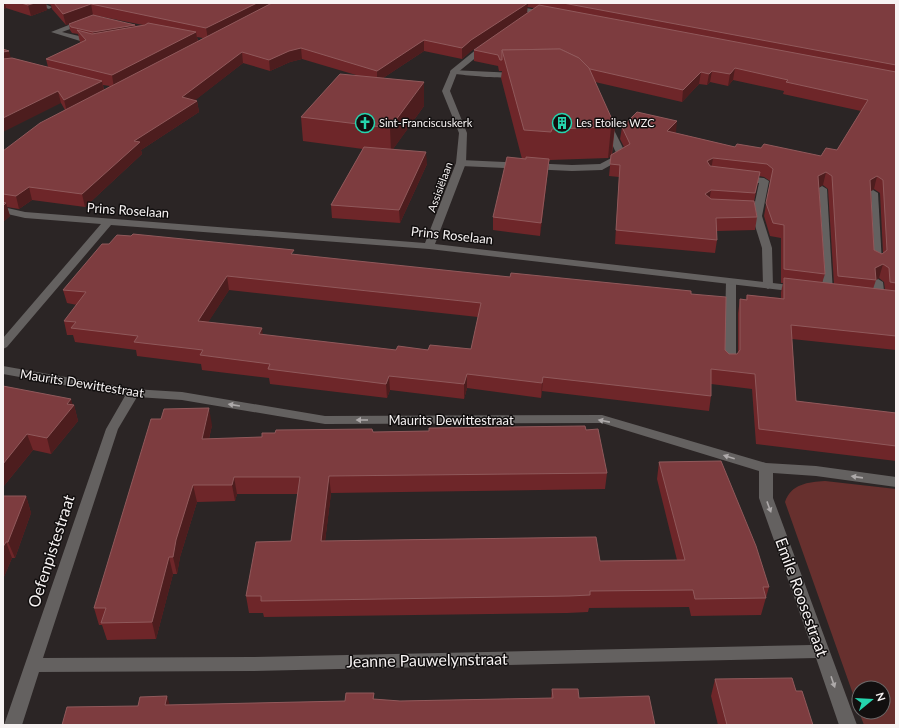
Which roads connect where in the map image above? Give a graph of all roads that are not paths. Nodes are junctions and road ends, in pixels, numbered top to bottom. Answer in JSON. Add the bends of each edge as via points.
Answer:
{"nodes":[{"id":1,"x":34,"y":3,"type":"edge"},
{"id":2,"x":490,"y":3,"type":"edge"},
{"id":3,"x":49,"y":7,"type":"dead end"},
{"id":4,"x":537,"y":12,"type":"junction"},
{"id":5,"x":553,"y":15,"type":"edge"},
{"id":6,"x":93,"y":18,"type":"edge"},
{"id":7,"x":525,"y":20,"type":"edge"},
{"id":8,"x":102,"y":41,"type":"edge"},
{"id":9,"x":494,"y":42,"type":"edge"},
{"id":10,"x":454,"y":72,"type":"junction"},
{"id":11,"x":529,"y":75,"type":"edge"},
{"id":12,"x":602,"y":113,"type":"edge"},
{"id":13,"x":461,"y":163,"type":"junction"},
{"id":14,"x":734,"y":178,"type":"edge"},
{"id":15,"x":822,"y":189,"type":"dead end"},
{"id":16,"x":873,"y":193,"type":"dead end"},
{"id":17,"x":3,"y":210,"type":"edge"},
{"id":18,"x":108,"y":222,"type":"junction"},
{"id":19,"x":430,"y":246,"type":"junction"},
{"id":20,"x":877,"y":263,"type":"edge"},
{"id":21,"x":731,"y":282,"type":"junction"},
{"id":22,"x":878,"y":282,"type":"dead end"},
{"id":23,"x":768,"y":286,"type":"junction"},
{"id":24,"x":805,"y":290,"type":"edge"},
{"id":25,"x":828,"y":293,"type":"edge"},
{"id":26,"x":890,"y":300,"type":"edge"},
{"id":27,"x":3,"y":345,"type":"edge"},
{"id":28,"x":730,"y":364,"type":"edge"},
{"id":29,"x":3,"y":370,"type":"edge"},
{"id":30,"x":133,"y":393,"type":"junction"},
{"id":31,"x":766,"y":468,"type":"junction"},
{"id":32,"x":896,"y":482,"type":"edge"},
{"id":33,"x":822,"y":651,"type":"junction"},
{"id":34,"x":32,"y":665,"type":"junction"},
{"id":35,"x":13,"y":725,"type":"edge"},
{"id":36,"x":848,"y":725,"type":"edge"}],
"edges":[{"from":1,"to":3,"type":"street"},
{"from":2,"to":4,"type":"street"},
{"from":4,"to":5,"type":"street"},
{"from":4,"to":7,"type":"street"},
{"from":6,"to":8,"type":"street","via":[[55,32],[94,42]]},
{"from":9,"to":10,"type":"street","name":"Assisiëlaan"},
{"from":10,"to":11,"type":"street"},
{"from":10,"to":13,"type":"street","name":"Assisiëlaan","via":[[446,91],[463,133]]},
{"from":12,"to":13,"type":"street","via":[[622,156],[602,167]]},
{"from":13,"to":19,"type":"street","name":"Assisiëlaan"},
{"from":14,"to":23,"type":"street","via":[[764,181],[754,210],[767,248]]},
{"from":15,"to":25,"type":"street"},
{"from":16,"to":20,"type":"street"},
{"from":17,"to":18,"type":"street","name":"Prins Roselaan"},
{"from":18,"to":19,"type":"street","name":"Prins Roselaan"},
{"from":18,"to":27,"type":"street"},
{"from":19,"to":21,"type":"street","name":"Prins Roselaan"},
{"from":21,"to":23,"type":"street","name":"Prins Roselaan"},
{"from":21,"to":28,"type":"street"},
{"from":22,"to":26,"type":"street","via":[[875,299]]},
{"from":23,"to":24,"type":"street","name":"Prins Roselaan"},
{"from":29,"to":30,"type":"street","name":"Maurits Dewittestraat"},
{"from":31,"to":30,"type":"street","name":"Maurits Dewittestraat","one_way":true,"via":[[602,419],[325,420],[182,396]]},
{"from":30,"to":34,"type":"street","name":"Oefenpistestraat","via":[[112,429]]},
{"from":32,"to":31,"type":"street","name":"Maurits Dewittestraat","one_way":true,"via":[[816,471]]},
{"from":31,"to":33,"type":"street","name":"Emile Roosestraat","one_way":true,"via":[[766,498]]},
{"from":33,"to":34,"type":"street","name":"Jeanne Pauwelynstraat","via":[[251,664]]},
{"from":33,"to":36,"type":"street","name":"Emile Roosestraat","one_way":true},
{"from":34,"to":35,"type":"street","name":"Oefenpistestraat"}]}
